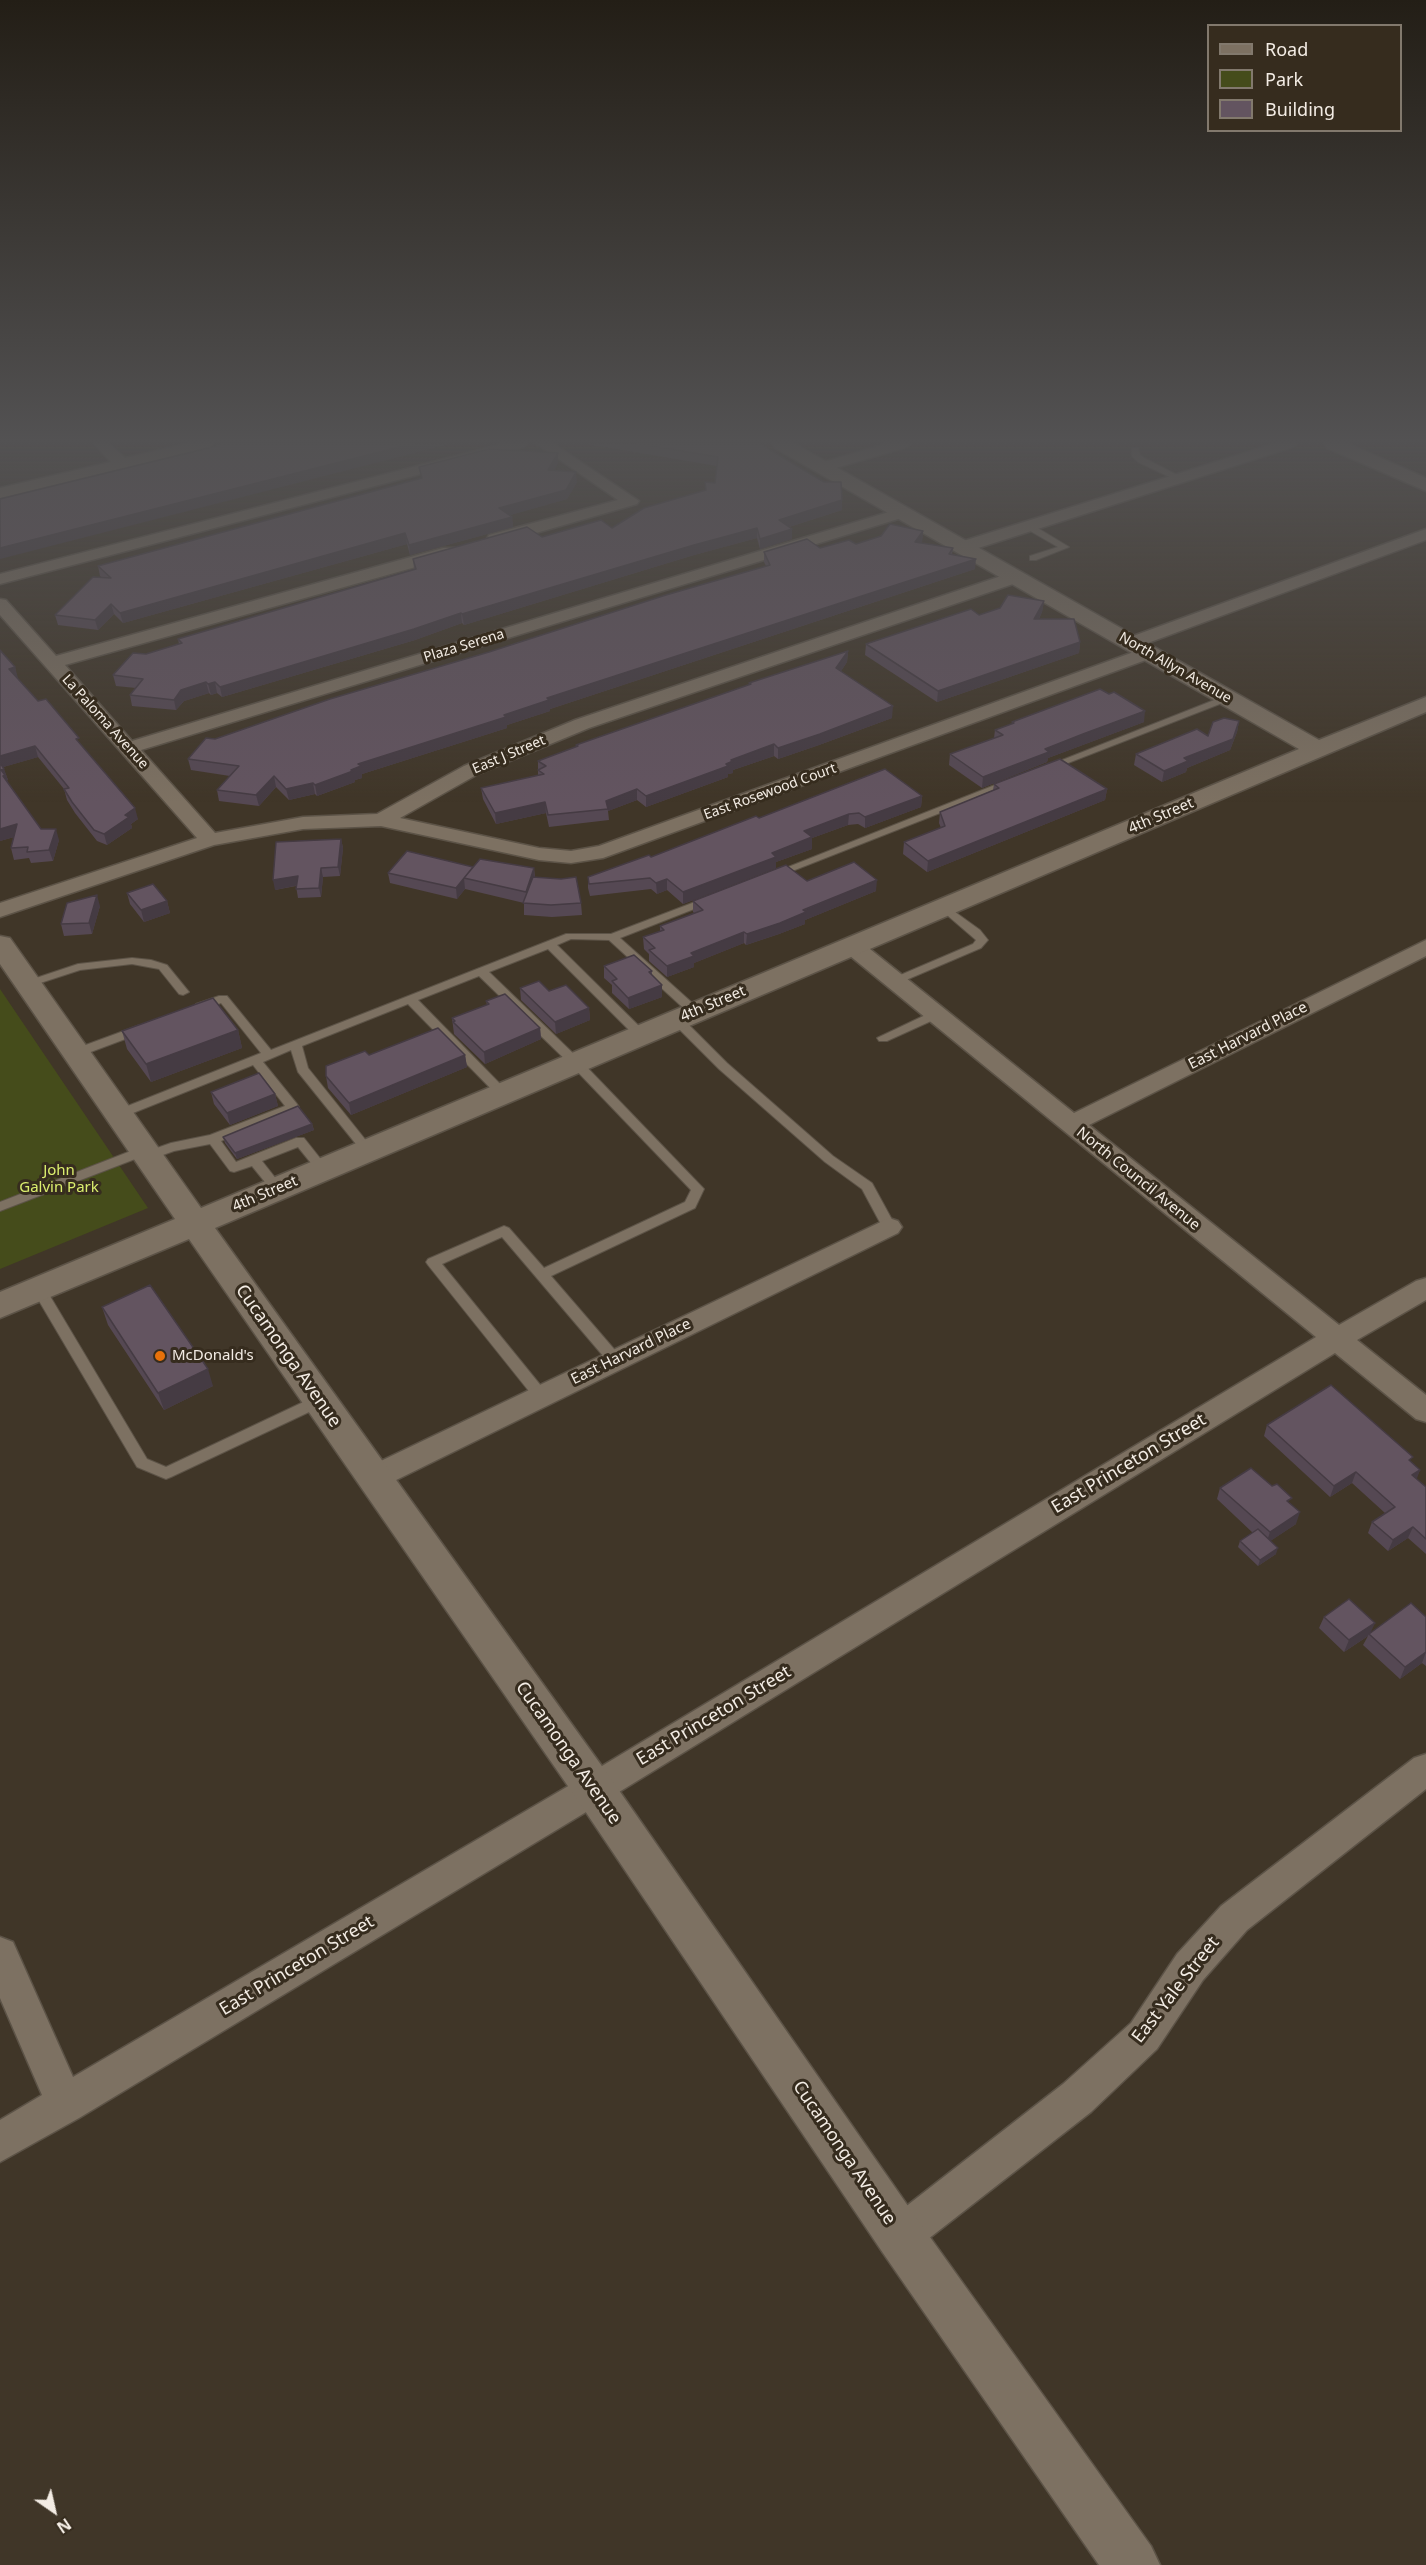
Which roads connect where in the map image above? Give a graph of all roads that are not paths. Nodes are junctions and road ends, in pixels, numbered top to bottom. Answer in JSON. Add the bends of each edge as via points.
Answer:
{"nodes":[{"id":1,"x":59,"y":564,"type":"edge"},
{"id":2,"x":405,"y":564,"type":"edge"},
{"id":3,"x":735,"y":564,"type":"edge"},
{"id":4,"x":992,"y":564,"type":"edge"},
{"id":5,"x":1351,"y":564,"type":"edge"},
{"id":6,"x":1017,"y":578,"type":"junction"},
{"id":7,"x":0,"y":579,"type":"edge"},
{"id":8,"x":0,"y":604,"type":"edge"},
{"id":9,"x":1140,"y":648,"type":"junction"},
{"id":10,"x":53,"y":663,"type":"junction"},
{"id":11,"x":1227,"y":698,"type":"junction"},
{"id":12,"x":1426,"y":704,"type":"edge"},
{"id":13,"x":128,"y":748,"type":"junction"},
{"id":14,"x":1319,"y":750,"type":"junction"},
{"id":15,"x":1040,"y":770,"type":"edge"},
{"id":16,"x":1018,"y":779,"type":"edge"},
{"id":17,"x":381,"y":820,"type":"junction"},
{"id":18,"x":210,"y":840,"type":"junction"},
{"id":19,"x":766,"y":877,"type":"edge"},
{"id":20,"x":722,"y":894,"type":"edge"},
{"id":21,"x":944,"y":907,"type":"junction"},
{"id":22,"x":0,"y":910,"type":"edge"},
{"id":23,"x":612,"y":937,"type":"junction"},
{"id":24,"x":0,"y":944,"type":"edge"},
{"id":25,"x":549,"y":944,"type":"junction"},
{"id":26,"x":852,"y":946,"type":"junction"},
{"id":27,"x":1426,"y":947,"type":"edge"},
{"id":28,"x":481,"y":971,"type":"junction"},
{"id":29,"x":895,"y":981,"type":"junction"},
{"id":30,"x":28,"y":984,"type":"junction"},
{"id":31,"x":183,"y":992,"type":"dead end"},
{"id":32,"x":410,"y":999,"type":"junction"},
{"id":33,"x":191,"y":1010,"type":"edge"},
{"id":34,"x":936,"y":1014,"type":"junction"},
{"id":35,"x":686,"y":1016,"type":"junction"},
{"id":36,"x":149,"y":1026,"type":"edge"},
{"id":37,"x":642,"y":1035,"type":"junction"},
{"id":38,"x":883,"y":1038,"type":"dead end"},
{"id":39,"x":295,"y":1044,"type":"junction"},
{"id":40,"x":76,"y":1053,"type":"junction"},
{"id":41,"x":269,"y":1054,"type":"junction"},
{"id":42,"x":255,"y":1060,"type":"junction"},
{"id":43,"x":576,"y":1063,"type":"junction"},
{"id":44,"x":503,"y":1094,"type":"junction"},
{"id":45,"x":119,"y":1114,"type":"junction"},
{"id":46,"x":1071,"y":1125,"type":"junction"},
{"id":47,"x":213,"y":1139,"type":"junction"},
{"id":48,"x":368,"y":1151,"type":"junction"},
{"id":49,"x":147,"y":1153,"type":"junction"},
{"id":50,"x":254,"y":1160,"type":"junction"},
{"id":51,"x":323,"y":1170,"type":"junction"},
{"id":52,"x":278,"y":1189,"type":"junction"},
{"id":53,"x":0,"y":1207,"type":"edge"},
{"id":54,"x":196,"y":1223,"type":"junction"},
{"id":55,"x":889,"y":1227,"type":"joint"},
{"id":56,"x":541,"y":1275,"type":"junction"},
{"id":57,"x":1426,"y":1288,"type":"edge"},
{"id":58,"x":39,"y":1289,"type":"junction"},
{"id":59,"x":0,"y":1306,"type":"edge"},
{"id":60,"x":1338,"y":1339,"type":"junction"},
{"id":61,"x":615,"y":1360,"type":"junction"},
{"id":62,"x":541,"y":1396,"type":"junction"},
{"id":63,"x":319,"y":1401,"type":"junction"},
{"id":64,"x":1426,"y":1411,"type":"edge"},
{"id":65,"x":373,"y":1478,"type":"junction"},
{"id":66,"x":1426,"y":1769,"type":"edge"},
{"id":67,"x":594,"y":1789,"type":"junction"},
{"id":68,"x":0,"y":1955,"type":"edge"},
{"id":69,"x":65,"y":2104,"type":"junction"},
{"id":70,"x":0,"y":2142,"type":"edge"},
{"id":71,"x":900,"y":2236,"type":"junction"},
{"id":72,"x":1132,"y":2565,"type":"edge"}],
"edges":[{"from":1,"to":7,"type":"street"},
{"from":2,"to":10,"type":"street"},
{"from":3,"to":13,"type":"street","name":"Plaza Serena"},
{"from":4,"to":6,"type":"street","name":"North Allyn Avenue"},
{"from":5,"to":9,"type":"street","name":"East Rosewood Court"},
{"from":6,"to":9,"type":"street","name":"North Allyn Avenue"},
{"from":6,"to":17,"type":"street","name":"East J Street","via":[[582,724],[471,770]]},
{"from":8,"to":10,"type":"street","name":"La Paloma Avenue"},
{"from":9,"to":11,"type":"street","name":"North Allyn Avenue"},
{"from":9,"to":17,"type":"street","name":"East Rosewood Court","via":[[603,852],[539,854]]},
{"from":10,"to":13,"type":"street","name":"La Paloma Avenue"},
{"from":11,"to":14,"type":"street","name":"North Allyn Avenue"},
{"from":11,"to":15,"type":"lane"},
{"from":12,"to":14,"type":"street","name":"4th Street"},
{"from":13,"to":18,"type":"street","name":"La Paloma Avenue"},
{"from":14,"to":21,"type":"street","name":"4th Street"},
{"from":16,"to":19,"type":"lane"},
{"from":17,"to":18,"type":"street","name":"East J Street","via":[[303,823]]},
{"from":18,"to":22,"type":"street","name":"East J Street"},
{"from":20,"to":23,"type":"lane"},
{"from":21,"to":26,"type":"street","name":"4th Street"},
{"from":21,"to":29,"type":"lane","via":[[982,940],[977,946]]},
{"from":23,"to":25,"type":"lane","via":[[570,936]]},
{"from":23,"to":35,"type":"lane"},
{"from":24,"to":30,"type":"street","name":"Cucamonga Avenue"},
{"from":25,"to":28,"type":"lane"},
{"from":25,"to":37,"type":"lane"},
{"from":26,"to":29,"type":"street","name":"North Council Avenue"},
{"from":26,"to":35,"type":"street","name":"4th Street"},
{"from":27,"to":46,"type":"street","name":"East Harvard Place"},
{"from":28,"to":32,"type":"lane"},
{"from":28,"to":43,"type":"lane"},
{"from":29,"to":34,"type":"street","name":"North Council Avenue"},
{"from":30,"to":31,"type":"lane","via":[[78,967],[132,961],[163,967]]},
{"from":30,"to":40,"type":"street","name":"Cucamonga Avenue"},
{"from":32,"to":39,"type":"lane"},
{"from":32,"to":44,"type":"lane"},
{"from":33,"to":41,"type":"lane","via":[[223,999]]},
{"from":34,"to":38,"type":"lane"},
{"from":34,"to":46,"type":"street","name":"North Council Avenue"},
{"from":35,"to":37,"type":"street","name":"4th Street"},
{"from":35,"to":55,"type":"lane","via":[[723,1066],[829,1159],[867,1186]]},
{"from":36,"to":40,"type":"lane"},
{"from":37,"to":43,"type":"street","name":"4th Street"},
{"from":39,"to":41,"type":"lane"},
{"from":39,"to":48,"type":"lane","via":[[302,1069]]},
{"from":40,"to":45,"type":"street","name":"Cucamonga Avenue"},
{"from":41,"to":42,"type":"lane"},
{"from":42,"to":45,"type":"lane"},
{"from":42,"to":47,"type":"lane","via":[[293,1107]]},
{"from":43,"to":44,"type":"street","name":"4th Street"},
{"from":43,"to":56,"type":"lane","via":[[698,1189],[690,1205]]},
{"from":44,"to":48,"type":"street","name":"4th Street"},
{"from":45,"to":49,"type":"street","name":"Cucamonga Avenue"},
{"from":46,"to":60,"type":"street","name":"North Council Avenue"},
{"from":47,"to":49,"type":"lane"},
{"from":47,"to":50,"type":"lane","via":[[234,1168]]},
{"from":48,"to":51,"type":"street","name":"4th Street"},
{"from":49,"to":53,"type":"lane"},
{"from":49,"to":54,"type":"street","name":"Cucamonga Avenue"},
{"from":50,"to":51,"type":"lane","via":[[300,1141]]},
{"from":50,"to":52,"type":"lane"},
{"from":51,"to":52,"type":"street","name":"4th Street"},
{"from":52,"to":54,"type":"street","name":"4th Street"},
{"from":54,"to":58,"type":"street","name":"4th Street"},
{"from":54,"to":63,"type":"street","name":"Cucamonga Avenue"},
{"from":55,"to":61,"type":"street","name":"East Harvard Place"},
{"from":56,"to":61,"type":"lane"},
{"from":56,"to":62,"type":"lane","via":[[504,1231],[433,1262]]},
{"from":57,"to":60,"type":"street","name":"East Princeton Street"},
{"from":58,"to":59,"type":"street","name":"4th Street"},
{"from":58,"to":63,"type":"lane","via":[[142,1463],[166,1473]]},
{"from":60,"to":64,"type":"street","name":"North Council Avenue"},
{"from":60,"to":67,"type":"street","name":"East Princeton Street"},
{"from":61,"to":62,"type":"street","name":"East Harvard Place"},
{"from":62,"to":65,"type":"street","name":"East Harvard Place"},
{"from":63,"to":65,"type":"street","name":"Cucamonga Avenue"},
{"from":65,"to":67,"type":"street","name":"Cucamonga Avenue"},
{"from":66,"to":71,"type":"street","name":"East Yale Street","via":[[1234,1918],[1190,1967],[1144,2036],[1077,2098]]},
{"from":67,"to":69,"type":"street","name":"East Princeton Street"},
{"from":67,"to":71,"type":"street","name":"Cucamonga Avenue"},
{"from":68,"to":69,"type":"street"},
{"from":69,"to":70,"type":"street","name":"East Princeton Street"},
{"from":71,"to":72,"type":"street","name":"Cucamonga Avenue"}]}
